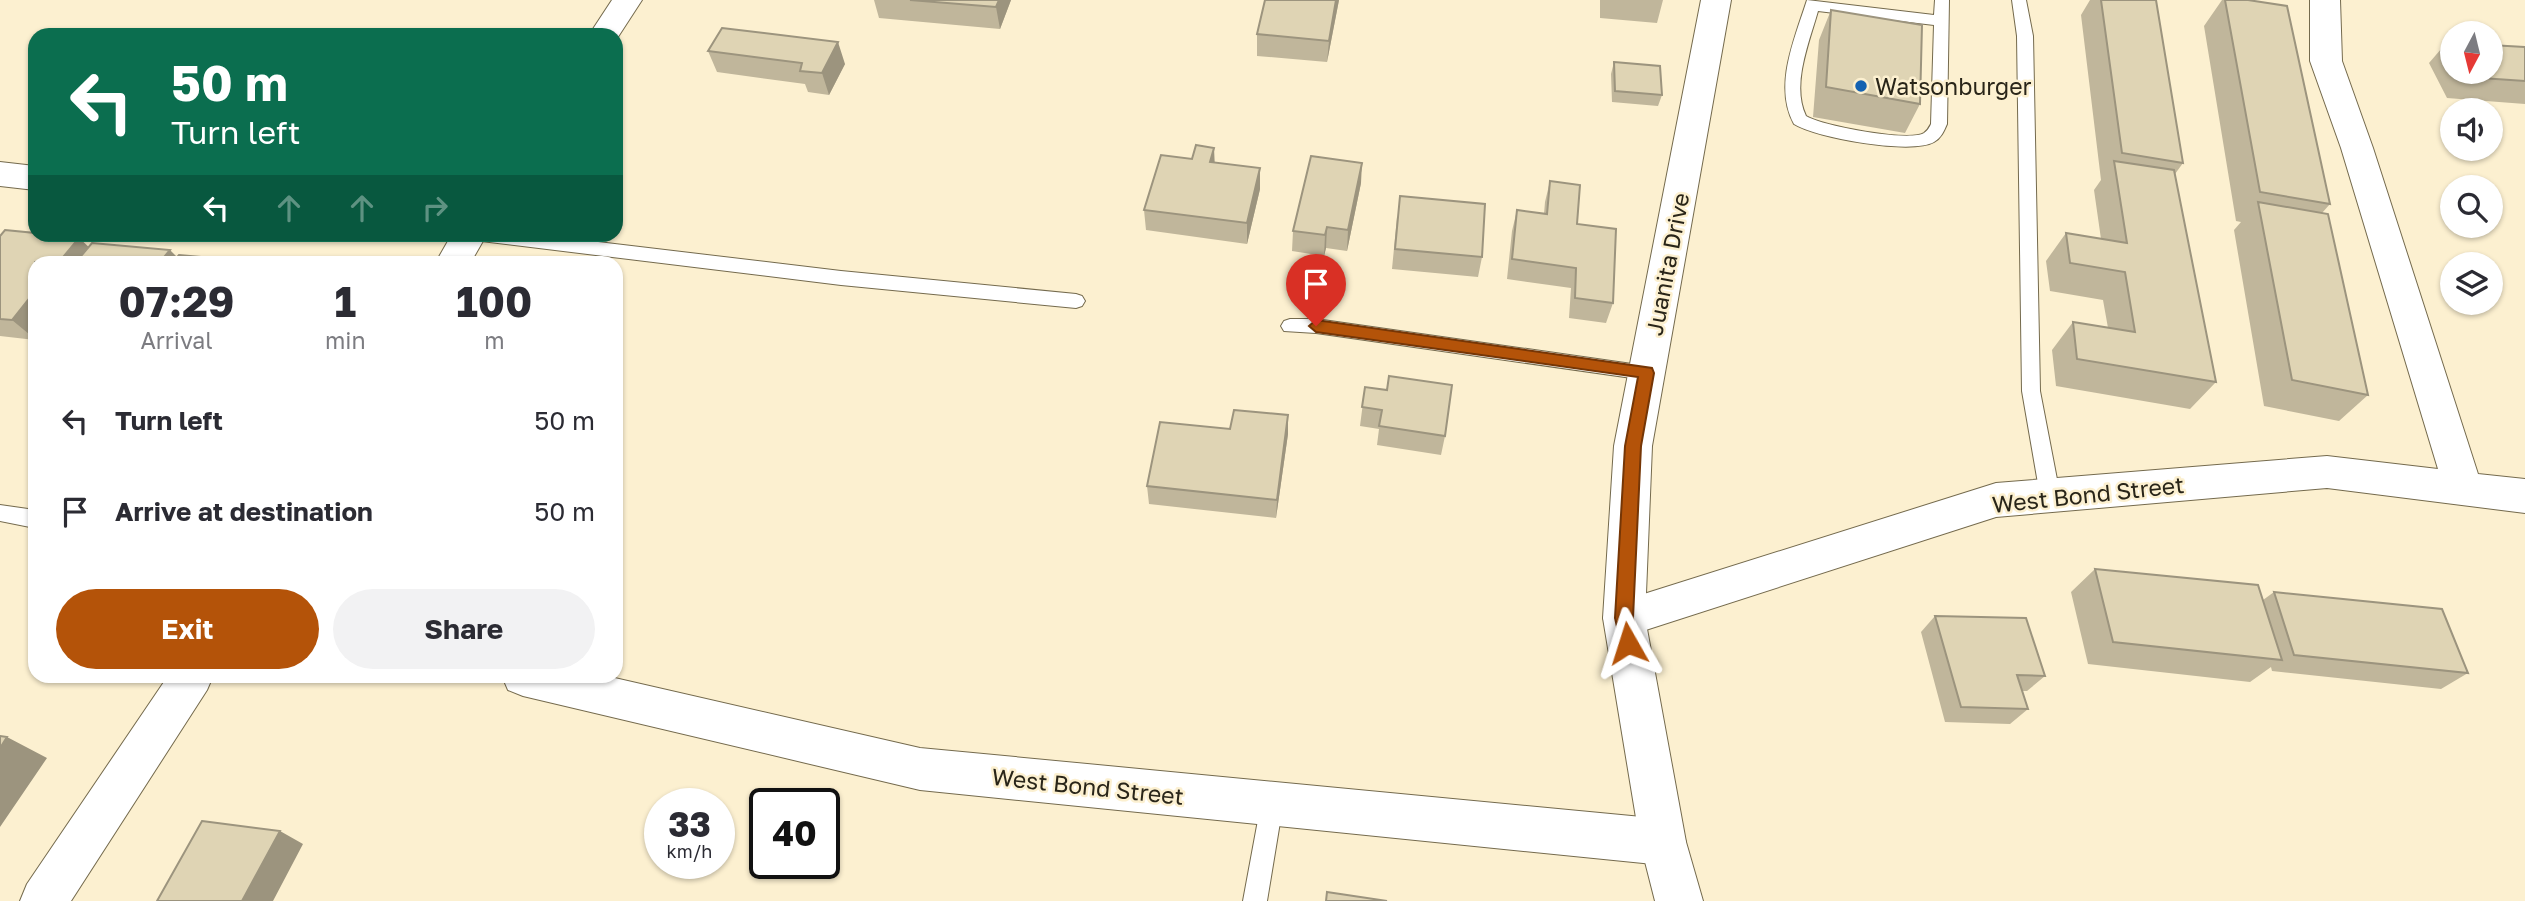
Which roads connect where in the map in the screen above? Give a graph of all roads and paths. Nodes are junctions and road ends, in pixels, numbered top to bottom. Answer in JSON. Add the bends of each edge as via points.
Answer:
{"nodes":[{"id":1,"x":623,"y":0,"type":"edge"},
{"id":2,"x":1716,"y":0,"type":"edge"},
{"id":3,"x":1942,"y":0,"type":"edge"},
{"id":4,"x":2020,"y":0,"type":"edge"},
{"id":5,"x":2325,"y":0,"type":"edge"},
{"id":6,"x":1814,"y":3,"type":"edge"},
{"id":7,"x":1942,"y":21,"type":"junction"},
{"id":8,"x":608,"y":28,"type":"edge"},
{"id":9,"x":0,"y":174,"type":"edge"},
{"id":10,"x":28,"y":177,"type":"edge"},
{"id":11,"x":538,"y":242,"type":"edge"},
{"id":12,"x":1076,"y":301,"type":"dead end"},
{"id":13,"x":1290,"y":326,"type":"dead end"},
{"id":14,"x":1646,"y":373,"type":"junction"},
{"id":15,"x":2462,"y":488,"type":"junction"},
{"id":16,"x":2050,"y":495,"type":"junction"},
{"id":17,"x":2525,"y":495,"type":"edge"},
{"id":18,"x":0,"y":513,"type":"edge"},
{"id":19,"x":28,"y":518,"type":"edge"},
{"id":20,"x":1624,"y":618,"type":"junction"},
{"id":21,"x":187,"y":683,"type":"edge"},
{"id":22,"x":553,"y":683,"type":"edge"},
{"id":23,"x":1272,"y":804,"type":"junction"},
{"id":24,"x":1662,"y":842,"type":"junction"},
{"id":25,"x":44,"y":901,"type":"edge"},
{"id":26,"x":1255,"y":901,"type":"edge"},
{"id":27,"x":1679,"y":901,"type":"edge"}],
"edges":[{"from":1,"to":8,"type":"street"},
{"from":2,"to":14,"type":"street","name":"Juanita Drive"},
{"from":3,"to":7,"type":"lane"},
{"from":4,"to":16,"type":"lane","via":[[2025,36],[2031,391]]},
{"from":5,"to":15,"type":"street","via":[[2326,61]]},
{"from":6,"to":7,"type":"lane"},
{"from":6,"to":7,"type":"lane","via":[[1791,87],[1800,119],[1830,131],[1910,141],[1927,139],[1937,131]]},
{"from":9,"to":10,"type":"street"},
{"from":11,"to":12,"type":"lane"},
{"from":13,"to":14,"type":"lane"},
{"from":14,"to":20,"type":"street","name":"Juanita Drive","via":[[1633,446]]},
{"from":15,"to":16,"type":"street","name":"West Bond Street","via":[[2327,471]]},
{"from":15,"to":17,"type":"street","name":"West Bond Street"},
{"from":16,"to":20,"type":"street","name":"West Bond Street","via":[[1996,500]]},
{"from":18,"to":19,"type":"lane"},
{"from":20,"to":24,"type":"street","name":"Juanita Drive"},
{"from":21,"to":25,"type":"street"},
{"from":22,"to":23,"type":"street","name":"West Bond Street","via":[[920,769]]},
{"from":23,"to":24,"type":"street","name":"West Bond Street"},
{"from":23,"to":26,"type":"lane"},
{"from":24,"to":27,"type":"street","name":"Juanita Drive"}]}
